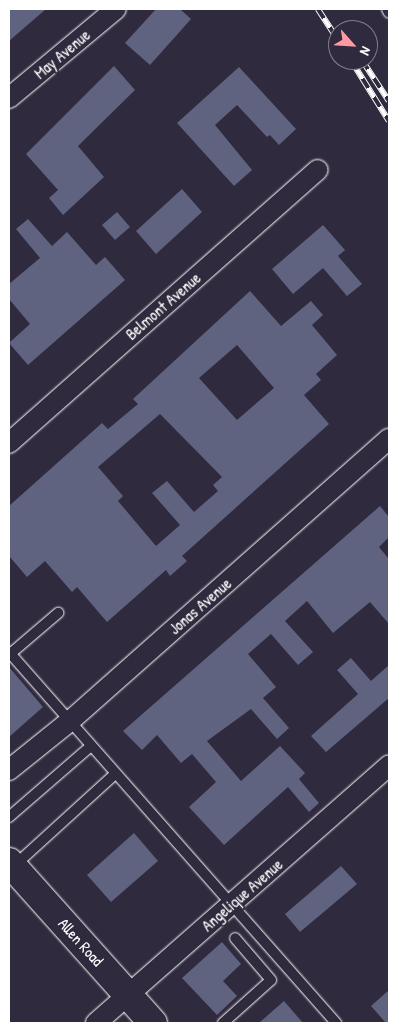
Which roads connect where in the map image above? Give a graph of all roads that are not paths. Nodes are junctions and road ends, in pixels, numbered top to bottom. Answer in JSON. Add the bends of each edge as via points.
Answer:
{"nodes":[{"id":1,"x":116,"y":9,"type":"edge"},
{"id":2,"x":387,"y":9,"type":"edge"},
{"id":3,"x":389,"y":13,"type":"edge"},
{"id":4,"x":9,"y":98,"type":"edge"},
{"id":5,"x":318,"y":170,"type":"dead end"},
{"id":6,"x":389,"y":439,"type":"edge"},
{"id":7,"x":9,"y":442,"type":"edge"},
{"id":8,"x":58,"y":613,"type":"dead end"},
{"id":9,"x":9,"y":654,"type":"edge"},
{"id":10,"x":70,"y":721,"type":"junction"},
{"id":11,"x":91,"y":746,"type":"junction"},
{"id":12,"x":389,"y":766,"type":"edge"},
{"id":13,"x":9,"y":770,"type":"edge"},
{"id":14,"x":116,"y":774,"type":"junction"},
{"id":15,"x":9,"y":817,"type":"edge"},
{"id":16,"x":11,"y":864,"type":"edge"},
{"id":17,"x":232,"y":904,"type":"junction"},
{"id":18,"x":235,"y":938,"type":"dead end"},
{"id":19,"x":128,"y":995,"type":"junction"},
{"id":20,"x":96,"y":1023,"type":"edge"},
{"id":21,"x":153,"y":1023,"type":"edge"},
{"id":22,"x":223,"y":1023,"type":"edge"},
{"id":23,"x":336,"y":1023,"type":"edge"}],
"edges":[{"from":1,"to":4,"type":"street","name":"May Avenue"},
{"from":2,"to":3,"type":"lane"},
{"from":5,"to":7,"type":"street","name":"Belmont Avenue"},
{"from":6,"to":10,"type":"street","name":"Jonas Avenue"},
{"from":8,"to":9,"type":"lane"},
{"from":9,"to":10,"type":"lane"},
{"from":10,"to":11,"type":"lane"},
{"from":10,"to":13,"type":"street","name":"Jonas Avenue"},
{"from":11,"to":14,"type":"lane"},
{"from":11,"to":15,"type":"lane"},
{"from":12,"to":17,"type":"street","name":"Angelique Avenue"},
{"from":14,"to":16,"type":"lane"},
{"from":14,"to":17,"type":"lane"},
{"from":16,"to":19,"type":"main road","name":"Allen Road"},
{"from":17,"to":19,"type":"street","name":"Angelique Avenue"},
{"from":17,"to":23,"type":"lane"},
{"from":18,"to":22,"type":"lane","via":[[271,980]]},
{"from":19,"to":20,"type":"street","name":"Angelique Avenue"},
{"from":19,"to":21,"type":"main road","name":"Allen Road"}]}
